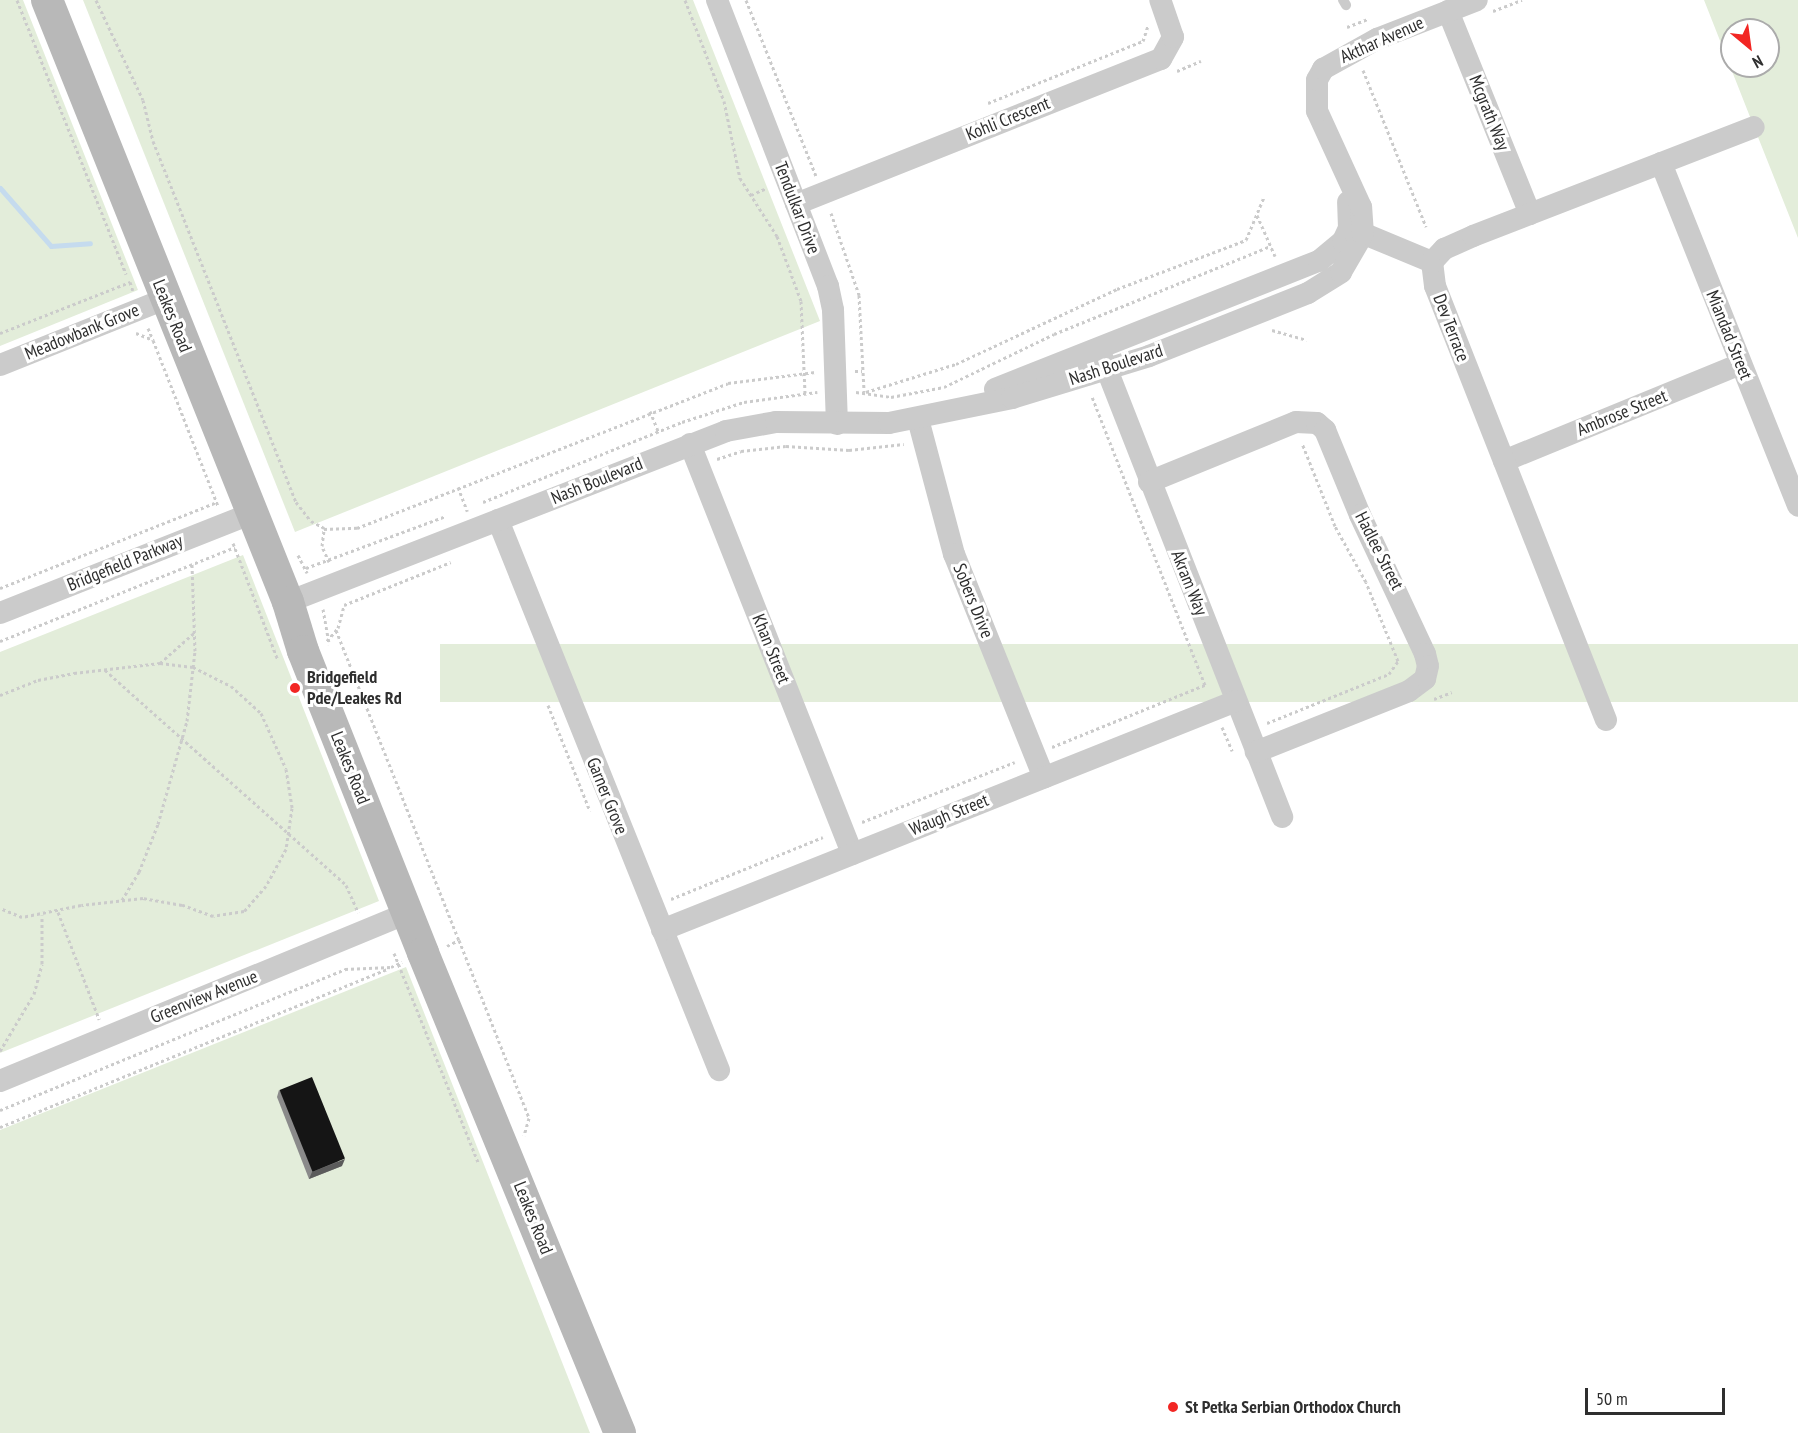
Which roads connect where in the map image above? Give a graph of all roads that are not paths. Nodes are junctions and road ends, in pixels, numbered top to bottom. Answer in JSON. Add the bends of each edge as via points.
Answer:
{"nodes":[{"id":1,"x":47,"y":0,"type":"edge"},
{"id":2,"x":717,"y":0,"type":"edge"},
{"id":3,"x":1160,"y":0,"type":"edge"},
{"id":4,"x":1484,"y":6,"type":"edge"},
{"id":5,"x":1448,"y":11,"type":"junction"},
{"id":6,"x":1754,"y":127,"type":"dead end"},
{"id":7,"x":1660,"y":163,"type":"junction"},
{"id":8,"x":796,"y":204,"type":"junction"},
{"id":9,"x":1530,"y":214,"type":"junction"},
{"id":10,"x":1356,"y":231,"type":"junction"},
{"id":11,"x":1432,"y":262,"type":"junction"},
{"id":12,"x":165,"y":299,"type":"junction"},
{"id":13,"x":1099,"y":347,"type":"junction"},
{"id":14,"x":1741,"y":364,"type":"junction"},
{"id":15,"x":0,"y":365,"type":"edge"},
{"id":16,"x":1106,"y":370,"type":"junction"},
{"id":17,"x":837,"y":424,"type":"junction"},
{"id":18,"x":920,"y":429,"type":"junction"},
{"id":19,"x":690,"y":444,"type":"junction"},
{"id":20,"x":1504,"y":461,"type":"junction"},
{"id":21,"x":1149,"y":482,"type":"junction"},
{"id":22,"x":1798,"y":506,"type":"edge"},
{"id":23,"x":238,"y":518,"type":"junction"},
{"id":24,"x":498,"y":520,"type":"junction"},
{"id":25,"x":288,"y":602,"type":"junction"},
{"id":26,"x":0,"y":613,"type":"edge"},
{"id":27,"x":1236,"y":701,"type":"junction"},
{"id":28,"x":1606,"y":720,"type":"dead end"},
{"id":29,"x":1246,"y":757,"type":"junction"},
{"id":30,"x":1044,"y":778,"type":"junction"},
{"id":31,"x":1282,"y":817,"type":"dead end"},
{"id":32,"x":852,"y":854,"type":"junction"},
{"id":33,"x":408,"y":913,"type":"junction"},
{"id":34,"x":662,"y":930,"type":"junction"},
{"id":35,"x":719,"y":1070,"type":"dead end"},
{"id":36,"x":0,"y":1081,"type":"edge"},
{"id":37,"x":620,"y":1433,"type":"edge"}],
"edges":[{"from":1,"to":12,"type":"street","name":"Leakes Road"},
{"from":2,"to":8,"type":"street","name":"Tendulkar Drive"},
{"from":3,"to":8,"type":"street","name":"Kohli Crescent","via":[[1173,38],[1161,59]]},
{"from":4,"to":5,"type":"street","name":"Akthar Avenue"},
{"from":5,"to":9,"type":"street","name":"Mcgrath Way"},
{"from":5,"to":10,"type":"street","name":"Akthar Avenue","via":[[1377,39],[1323,69],[1317,80],[1317,111],[1361,207]]},
{"from":6,"to":7,"type":"street"},
{"from":7,"to":9,"type":"street"},
{"from":7,"to":14,"type":"street","name":"Miandad Street"},
{"from":8,"to":17,"type":"street","name":"Tendulkar Drive","via":[[828,286]]},
{"from":9,"to":11,"type":"street","via":[[1454,244]]},
{"from":10,"to":11,"type":"street"},
{"from":10,"to":13,"type":"street","name":"Nash Boulevard","via":[[1334,251],[1298,270]]},
{"from":10,"to":16,"type":"street","name":"Nash Boulevard","via":[[1341,272],[1308,293]]},
{"from":11,"to":20,"type":"street","name":"Dev Terrace","via":[[1435,286]]},
{"from":12,"to":15,"type":"street","name":"Meadowbank Grove"},
{"from":12,"to":23,"type":"street","name":"Leakes Road"},
{"from":13,"to":16,"type":"street","name":"Akram Way"},
{"from":13,"to":18,"type":"street","name":"Nash Boulevard"},
{"from":14,"to":20,"type":"street","name":"Ambrose Street"},
{"from":14,"to":22,"type":"street","name":"Miandad Street"},
{"from":16,"to":18,"type":"street","name":"Nash Boulevard"},
{"from":16,"to":21,"type":"street","name":"Akram Way"},
{"from":17,"to":18,"type":"street","name":"Nash Boulevard"},
{"from":17,"to":19,"type":"street","name":"Nash Boulevard","via":[[754,425]]},
{"from":18,"to":30,"type":"street","name":"Sobers Drive","via":[[954,554]]},
{"from":19,"to":24,"type":"street","name":"Nash Boulevard"},
{"from":19,"to":32,"type":"street","name":"Khan Street"},
{"from":20,"to":28,"type":"street","name":"Dev Terrace"},
{"from":21,"to":27,"type":"street","name":"Akram Way"},
{"from":21,"to":29,"type":"street","name":"Hadlee Street","via":[[1296,422],[1317,423],[1325,430],[1360,515],[1421,643],[1428,666],[1419,685]]},
{"from":23,"to":25,"type":"street","name":"Leakes Road"},
{"from":23,"to":26,"type":"street","name":"Bridgefield Parkway"},
{"from":24,"to":25,"type":"street","name":"Nash Boulevard"},
{"from":24,"to":34,"type":"street","name":"Garner Grove"},
{"from":25,"to":33,"type":"street","name":"Leakes Road","via":[[303,651]]},
{"from":27,"to":29,"type":"street","name":"Akram Way"},
{"from":27,"to":30,"type":"street","name":"Waugh Street"},
{"from":29,"to":31,"type":"street","name":"Akram Way"},
{"from":30,"to":32,"type":"street","name":"Waugh Street"},
{"from":32,"to":34,"type":"street","name":"Waugh Street"},
{"from":33,"to":36,"type":"street","name":"Greenview Avenue"},
{"from":33,"to":37,"type":"street","name":"Leakes Road","via":[[428,952]]},
{"from":34,"to":35,"type":"street","name":"Garner Grove"}]}
